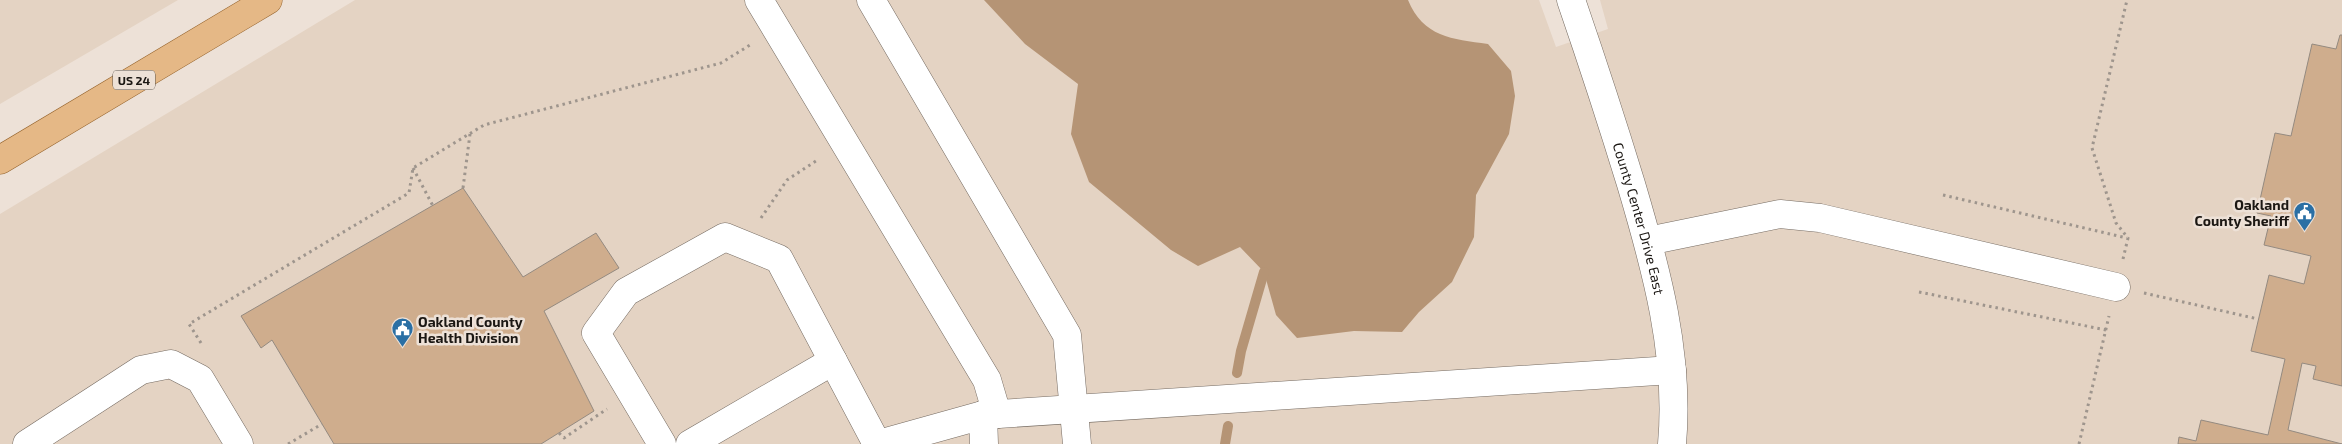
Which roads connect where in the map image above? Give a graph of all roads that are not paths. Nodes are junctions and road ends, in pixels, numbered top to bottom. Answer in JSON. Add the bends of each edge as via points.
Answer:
{"nodes":[{"id":1,"x":268,"y":0,"type":"edge"},
{"id":2,"x":759,"y":0,"type":"edge"},
{"id":3,"x":871,"y":0,"type":"edge"},
{"id":4,"x":1571,"y":0,"type":"edge"},
{"id":5,"x":0,"y":160,"type":"edge"},
{"id":6,"x":1648,"y":241,"type":"junction"},
{"id":7,"x":2116,"y":287,"type":"road end"},
{"id":8,"x":833,"y":361,"type":"junction"},
{"id":9,"x":1672,"y":370,"type":"junction"},
{"id":10,"x":1075,"y":409,"type":"junction"},
{"id":11,"x":990,"y":415,"type":"junction"},
{"id":12,"x":27,"y":444,"type":"edge"},
{"id":13,"x":239,"y":444,"type":"edge"},
{"id":14,"x":662,"y":444,"type":"edge"},
{"id":15,"x":690,"y":444,"type":"edge"},
{"id":16,"x":878,"y":444,"type":"edge"},
{"id":17,"x":984,"y":444,"type":"edge"},
{"id":18,"x":1077,"y":444,"type":"edge"},
{"id":19,"x":1672,"y":444,"type":"edge"}],
"edges":[{"from":1,"to":5,"type":"main road","number":"US 24"},
{"from":2,"to":11,"type":"street","via":[[986,380]]},
{"from":3,"to":10,"type":"street","via":[[1067,335]]},
{"from":4,"to":6,"type":"street","name":"County Center Drive East"},
{"from":6,"to":7,"type":"street","via":[[1780,214],[1820,218]]},
{"from":6,"to":9,"type":"street","name":"County Center Drive East","via":[[1663,300]]},
{"from":8,"to":14,"type":"street","via":[[779,259],[725,237],[626,292],[596,333]]},
{"from":8,"to":15,"type":"street"},
{"from":8,"to":16,"type":"street"},
{"from":9,"to":10,"type":"street"},
{"from":9,"to":19,"type":"street","name":"County Center Drive East"},
{"from":10,"to":11,"type":"street"},
{"from":10,"to":18,"type":"street"},
{"from":11,"to":16,"type":"street"},
{"from":11,"to":17,"type":"street"},
{"from":12,"to":13,"type":"street","via":[[141,370],[171,364],[200,379]]}]}
